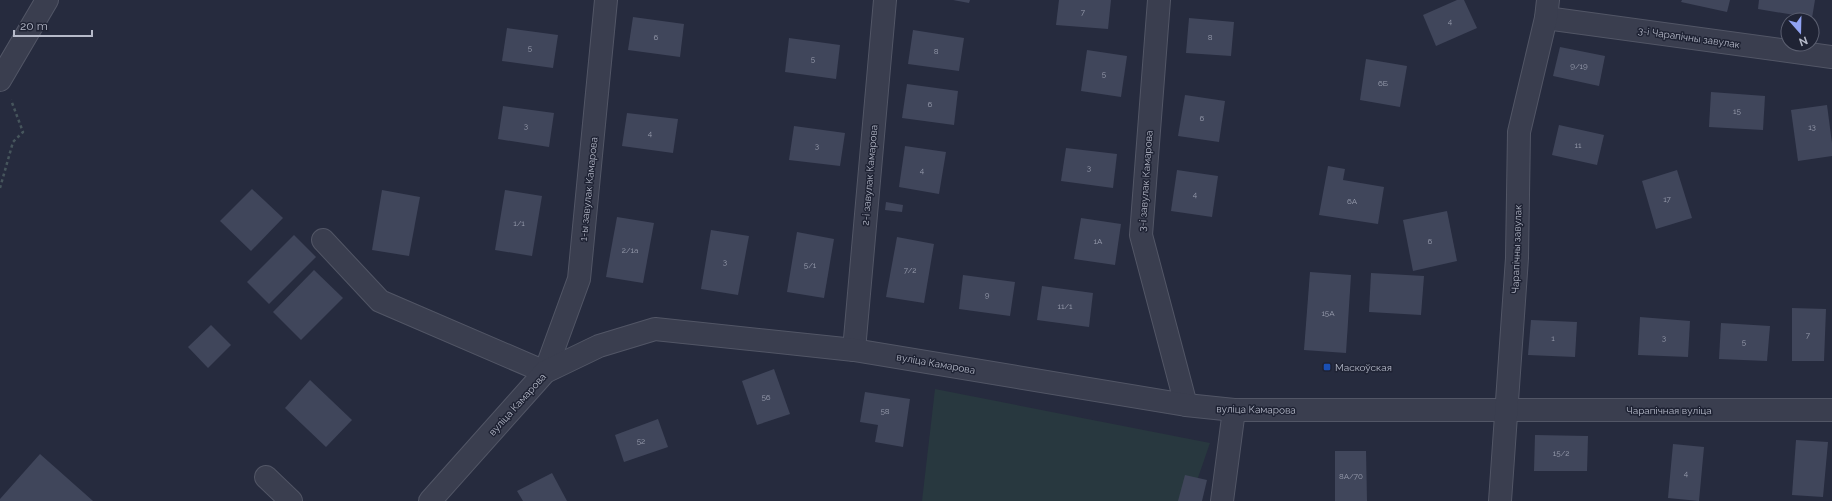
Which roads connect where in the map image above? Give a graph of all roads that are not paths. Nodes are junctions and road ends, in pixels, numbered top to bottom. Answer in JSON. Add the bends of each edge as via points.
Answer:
{"nodes":[{"id":1,"x":47,"y":0,"type":"edge"},
{"id":2,"x":606,"y":0,"type":"edge"},
{"id":3,"x":885,"y":0,"type":"edge"},
{"id":4,"x":1158,"y":0,"type":"edge"},
{"id":5,"x":1547,"y":9,"type":"edge"},
{"id":6,"x":1832,"y":56,"type":"edge"},
{"id":7,"x":0,"y":80,"type":"edge"},
{"id":8,"x":323,"y":240,"type":"dead end"},
{"id":9,"x":854,"y":350,"type":"junction"},
{"id":10,"x":545,"y":372,"type":"junction"},
{"id":11,"x":1186,"y":405,"type":"junction"},
{"id":12,"x":1506,"y":409,"type":"junction"},
{"id":13,"x":1234,"y":410,"type":"junction"},
{"id":14,"x":1832,"y":410,"type":"edge"},
{"id":15,"x":266,"y":477,"type":"dead end"},
{"id":16,"x":291,"y":501,"type":"edge"},
{"id":17,"x":430,"y":501,"type":"edge"},
{"id":18,"x":1222,"y":501,"type":"edge"},
{"id":19,"x":1500,"y":501,"type":"edge"}],
"edges":[{"from":1,"to":7,"type":"street"},
{"from":2,"to":10,"type":"street","name":"1-ы завулак Камарова","via":[[579,279]]},
{"from":3,"to":9,"type":"street","name":"2-і завулак Камарова"},
{"from":4,"to":11,"type":"street","name":"3-і завулак Камарова","via":[[1141,235]]},
{"from":5,"to":6,"type":"street","name":"3-і Чарапічны завулак"},
{"from":5,"to":12,"type":"street","name":"Чарапічны завулак","via":[[1519,132],[1517,258]]},
{"from":8,"to":10,"type":"street","via":[[380,302]]},
{"from":9,"to":10,"type":"street","name":"вуліца Камарова","via":[[655,329],[599,346]]},
{"from":9,"to":11,"type":"street","name":"вуліца Камарова"},
{"from":10,"to":17,"type":"street","name":"вуліца Камарова"},
{"from":11,"to":13,"type":"street","name":"вуліца Камарова"},
{"from":12,"to":13,"type":"street","name":"вуліца Камарова"},
{"from":12,"to":14,"type":"street","name":"Чарапічная вуліца"},
{"from":12,"to":19,"type":"street","name":"Чарапічны завулак"},
{"from":13,"to":18,"type":"street"},
{"from":15,"to":16,"type":"street"}]}
